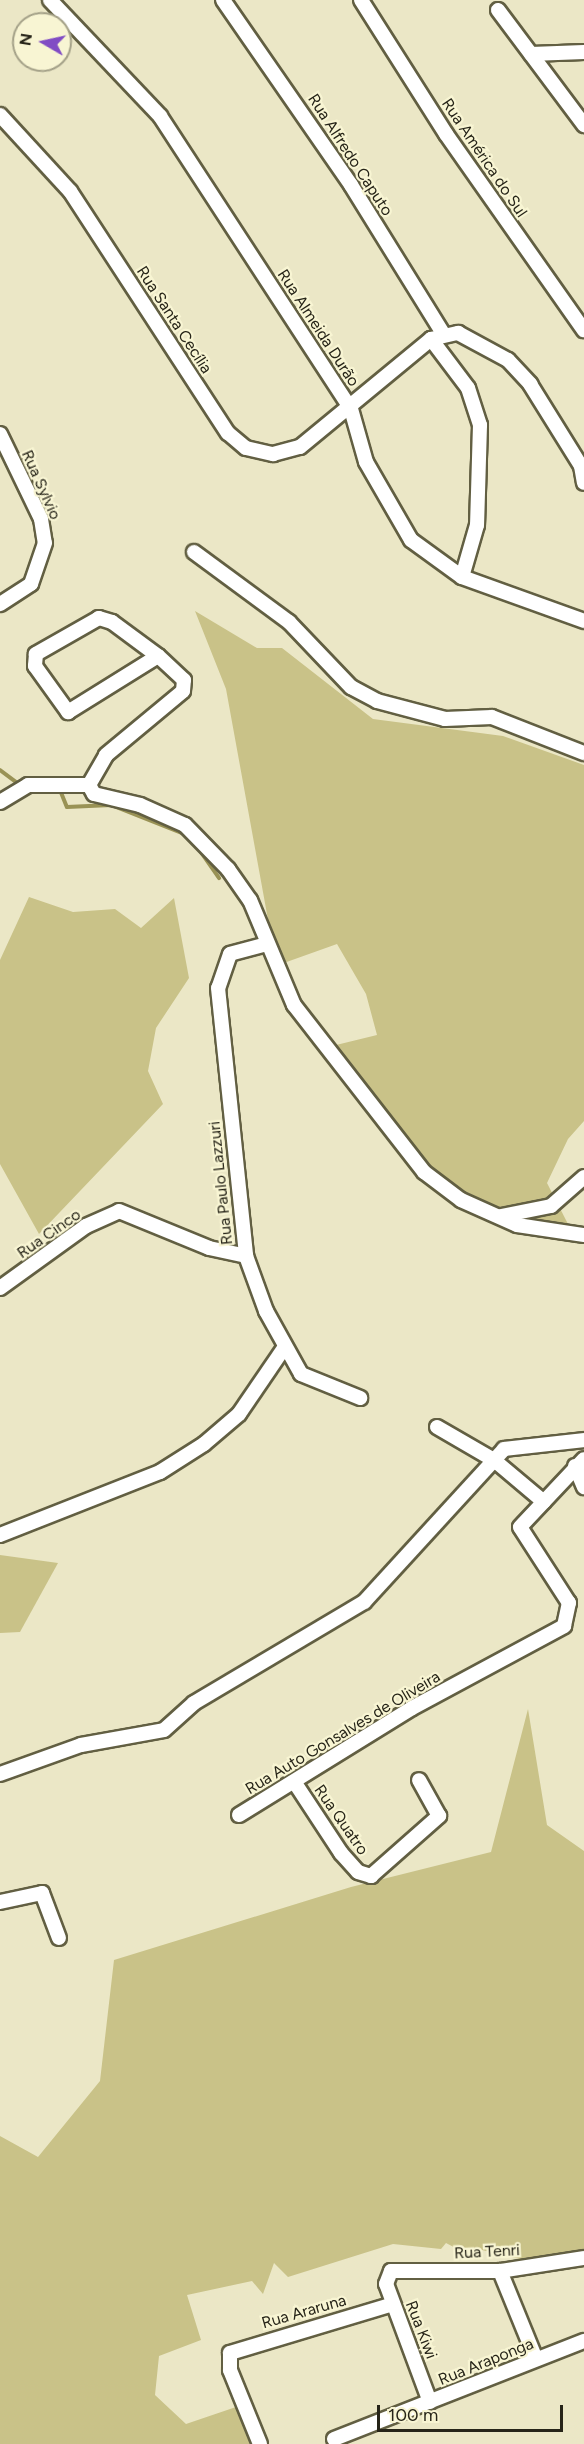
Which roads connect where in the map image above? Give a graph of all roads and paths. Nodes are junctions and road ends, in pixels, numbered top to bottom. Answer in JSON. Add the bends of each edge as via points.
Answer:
{"nodes":[{"id":1,"x":50,"y":0,"type":"edge"},
{"id":2,"x":223,"y":0,"type":"edge"},
{"id":3,"x":361,"y":0,"type":"edge"},
{"id":4,"x":498,"y":10,"type":"dead end"},
{"id":5,"x":584,"y":52,"type":"edge"},
{"id":6,"x":531,"y":54,"type":"junction"},
{"id":7,"x":0,"y":115,"type":"edge"},
{"id":8,"x":584,"y":125,"type":"edge"},
{"id":9,"x":584,"y":330,"type":"edge"},
{"id":10,"x":437,"y":336,"type":"junction"},
{"id":11,"x":351,"y":409,"type":"junction"},
{"id":12,"x":0,"y":434,"type":"edge"},
{"id":13,"x":582,"y":465,"type":"edge"},
{"id":14,"x":584,"y":483,"type":"edge"},
{"id":15,"x":194,"y":552,"type":"dead end"},
{"id":16,"x":462,"y":577,"type":"junction"},
{"id":17,"x":0,"y":604,"type":"edge"},
{"id":18,"x":584,"y":621,"type":"edge"},
{"id":19,"x":158,"y":656,"type":"junction"},
{"id":20,"x":584,"y":753,"type":"edge"},
{"id":21,"x":89,"y":785,"type":"junction"},
{"id":22,"x":0,"y":802,"type":"edge"},
{"id":23,"x":267,"y":944,"type":"junction"},
{"id":24,"x":584,"y":1177,"type":"edge"},
{"id":25,"x":498,"y":1217,"type":"junction"},
{"id":26,"x":584,"y":1235,"type":"edge"},
{"id":27,"x":246,"y":1256,"type":"junction"},
{"id":28,"x":0,"y":1288,"type":"edge"},
{"id":29,"x":284,"y":1348,"type":"junction"},
{"id":30,"x":360,"y":1398,"type":"dead end"},
{"id":31,"x":437,"y":1427,"type":"dead end"},
{"id":32,"x":584,"y":1440,"type":"edge"},
{"id":33,"x":494,"y":1460,"type":"junction"},
{"id":34,"x":580,"y":1463,"type":"edge"},
{"id":35,"x":584,"y":1487,"type":"edge"},
{"id":36,"x":544,"y":1502,"type":"junction"},
{"id":37,"x":0,"y":1535,"type":"edge"},
{"id":38,"x":0,"y":1774,"type":"edge"},
{"id":39,"x":419,"y":1780,"type":"dead end"},
{"id":40,"x":295,"y":1783,"type":"junction"},
{"id":41,"x":239,"y":1815,"type":"dead end"},
{"id":42,"x":0,"y":1902,"type":"edge"},
{"id":43,"x":59,"y":1938,"type":"dead end"},
{"id":44,"x":584,"y":2258,"type":"edge"},
{"id":45,"x":391,"y":2271,"type":"joint"},
{"id":46,"x":500,"y":2271,"type":"junction"},
{"id":47,"x":393,"y":2304,"type":"junction"},
{"id":48,"x":584,"y":2341,"type":"edge"},
{"id":49,"x":536,"y":2359,"type":"junction"},
{"id":50,"x":430,"y":2402,"type":"junction"},
{"id":51,"x":334,"y":2439,"type":"dead end"},
{"id":52,"x":260,"y":2444,"type":"edge"}],
"edges":[{"from":1,"to":11,"type":"street","name":"Rua Almeida Durão","via":[[160,116]]},
{"from":2,"to":10,"type":"street","name":"Rua Alfredo Caputo","via":[[351,185]]},
{"from":3,"to":9,"type":"street","name":"Rua América do Sul","via":[[446,134]]},
{"from":4,"to":6,"type":"street"},
{"from":5,"to":6,"type":"street"},
{"from":6,"to":8,"type":"street"},
{"from":7,"to":11,"type":"street","name":"Rua Santa Cecília","via":[[70,191],[237,442],[258,453],[288,452],[317,438]]},
{"from":10,"to":11,"type":"street","name":"Rua Santa Cecília"},
{"from":10,"to":13,"type":"street","via":[[472,339],[508,360]]},
{"from":10,"to":16,"type":"street","name":"Rua Alfredo Caputo","via":[[468,388],[480,425],[477,525]]},
{"from":11,"to":16,"type":"street","name":"Rua Almeida Durão","via":[[366,462],[400,526],[436,562]]},
{"from":12,"to":17,"type":"street","name":"Rua Sylvio","via":[[41,519],[45,543],[31,584]]},
{"from":13,"to":14,"type":"street"},
{"from":15,"to":20,"type":"street","via":[[289,622],[351,687],[377,701],[445,719],[492,717]]},
{"from":16,"to":18,"type":"street","name":"Rua Almeida Durão"},
{"from":19,"to":19,"type":"street","via":[[99,618],[36,654],[35,666],[68,712]]},
{"from":19,"to":21,"type":"street","via":[[182,676],[183,691],[106,755]]},
{"from":21,"to":22,"type":"street","via":[[22,788]]},
{"from":21,"to":23,"type":"street","via":[[94,794],[141,805],[191,830],[242,885]]},
{"from":23,"to":25,"type":"street","via":[[281,980],[304,1019],[424,1172],[461,1200]]},
{"from":23,"to":27,"type":"street","name":"Rua Paulo Lazzuri","via":[[230,954],[218,988]]},
{"from":24,"to":25,"type":"street","via":[[551,1206]]},
{"from":25,"to":26,"type":"street"},
{"from":27,"to":28,"type":"street","name":"Rua Cinco","via":[[209,1248],[119,1211],[86,1226]]},
{"from":27,"to":29,"type":"street","name":"Rua Paulo Lazzuri"},
{"from":29,"to":30,"type":"street","name":"Rua Paulo Lazzuri","via":[[314,1383]]},
{"from":29,"to":37,"type":"street","via":[[239,1414],[204,1444],[160,1472]]},
{"from":31,"to":33,"type":"street"},
{"from":32,"to":33,"type":"street","via":[[515,1444]]},
{"from":33,"to":36,"type":"street"},
{"from":33,"to":38,"type":"street","via":[[386,1580],[343,1618],[194,1703],[164,1730],[81,1745]]},
{"from":34,"to":35,"type":"street"},
{"from":34,"to":36,"type":"street","name":"Rua Auto Gonsalves de Oliveira"},
{"from":36,"to":40,"type":"street","name":"Rua Auto Gonsalves de Oliveira","via":[[520,1527],[569,1602],[564,1626],[402,1714]]},
{"from":39,"to":40,"type":"street","name":"Rua Quatro","via":[[440,1816],[371,1876],[358,1872],[341,1853]]},
{"from":40,"to":41,"type":"street","name":"Rua Auto Gonsalves de Oliveira"},
{"from":42,"to":43,"type":"street","via":[[42,1893]]},
{"from":44,"to":46,"type":"street","name":"Rua Tenri"},
{"from":45,"to":46,"type":"street","name":"Rua Tenri"},
{"from":45,"to":47,"type":"street","name":"Rua Kiwi","via":[[386,2284]]},
{"from":46,"to":49,"type":"street"},
{"from":47,"to":50,"type":"street","name":"Rua Kiwi"},
{"from":47,"to":52,"type":"street","name":"Rua Araruna","via":[[256,2343],[228,2358]]},
{"from":48,"to":49,"type":"street","name":"Rua Araponga"},
{"from":49,"to":50,"type":"street","name":"Rua Araponga"},
{"from":50,"to":51,"type":"street","name":"Rua Araponga"}]}
